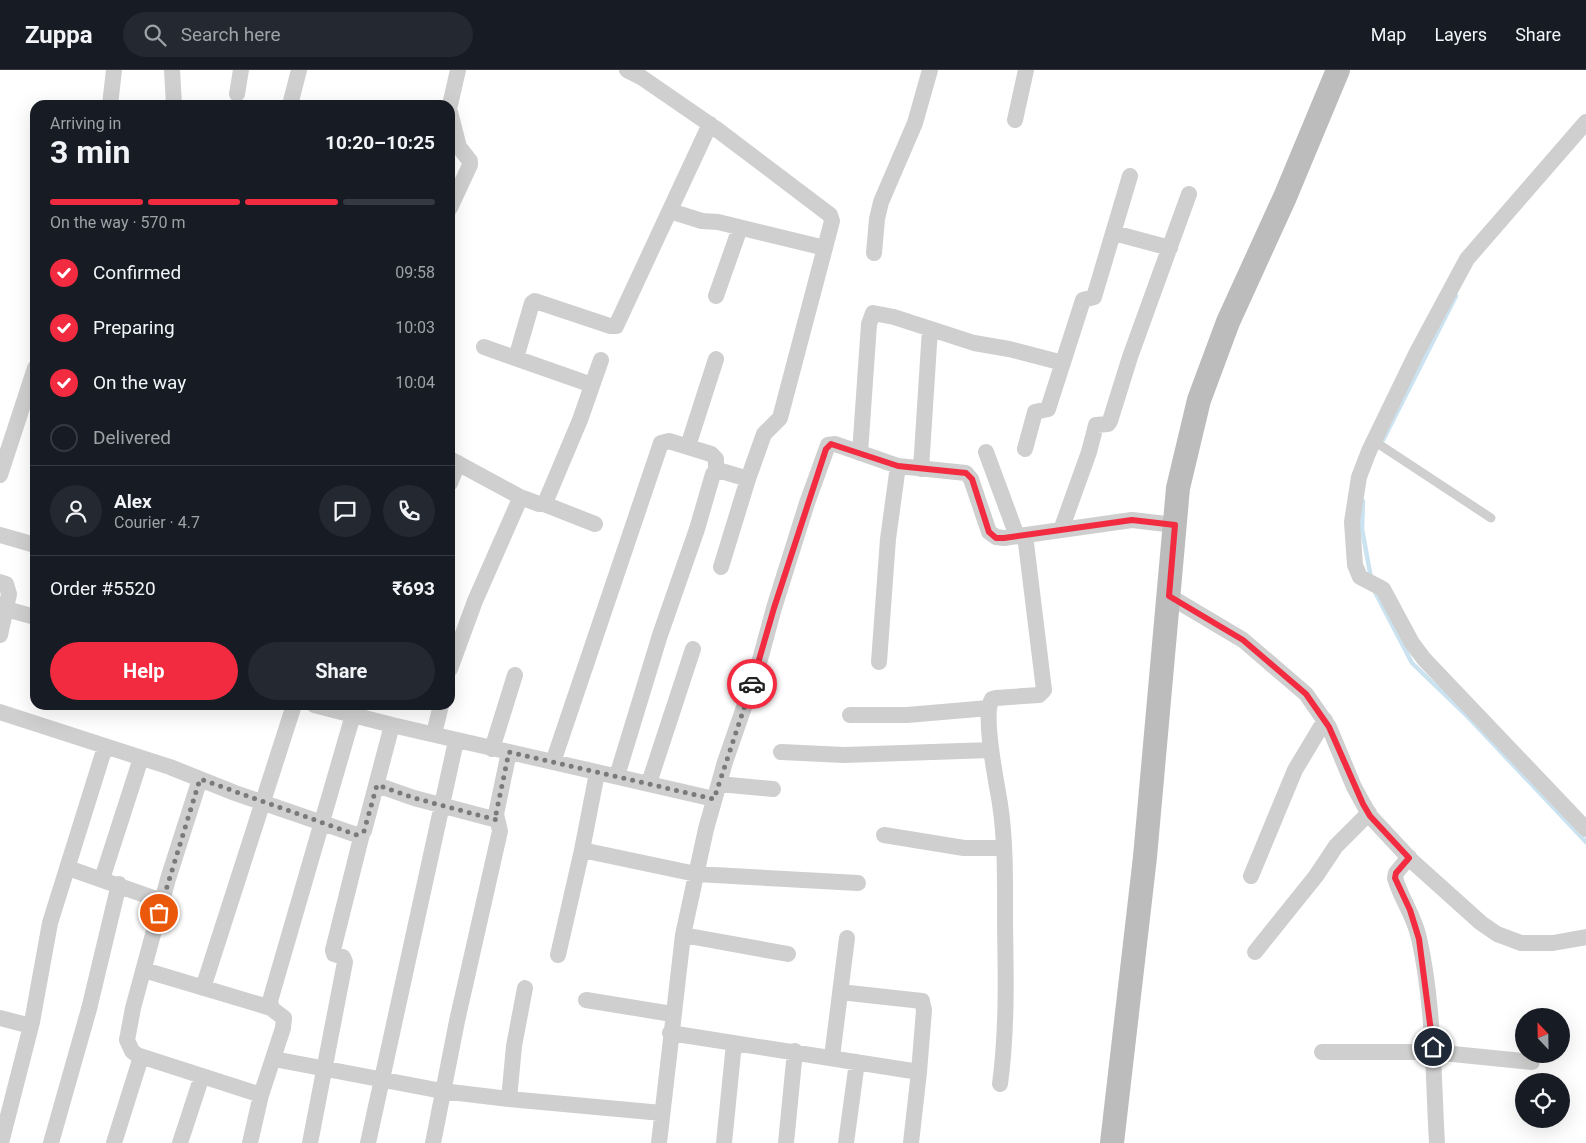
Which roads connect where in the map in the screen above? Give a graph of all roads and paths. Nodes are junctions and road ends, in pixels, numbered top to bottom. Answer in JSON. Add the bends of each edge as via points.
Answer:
{"nodes":[{"id":1,"x":114,"y":70,"type":"edge"},
{"id":2,"x":172,"y":70,"type":"edge"},
{"id":3,"x":241,"y":70,"type":"edge"},
{"id":4,"x":299,"y":70,"type":"edge"},
{"id":5,"x":458,"y":70,"type":"edge"},
{"id":6,"x":627,"y":70,"type":"edge"},
{"id":7,"x":930,"y":70,"type":"edge"},
{"id":8,"x":1026,"y":70,"type":"edge"},
{"id":9,"x":1338,"y":70,"type":"edge"},
{"id":10,"x":237,"y":94,"type":"dead end"},
{"id":11,"x":111,"y":100,"type":"edge"},
{"id":12,"x":174,"y":100,"type":"edge"},
{"id":13,"x":291,"y":100,"type":"edge"},
{"id":14,"x":451,"y":100,"type":"edge"},
{"id":15,"x":1015,"y":120,"type":"dead end"},
{"id":16,"x":1586,"y":122,"type":"edge"},
{"id":17,"x":710,"y":124,"type":"junction"},
{"id":18,"x":455,"y":131,"type":"edge"},
{"id":19,"x":1130,"y":176,"type":"dead end"},
{"id":20,"x":1189,"y":194,"type":"dead end"},
{"id":21,"x":455,"y":197,"type":"edge"},
{"id":22,"x":670,"y":211,"type":"junction"},
{"id":23,"x":740,"y":228,"type":"junction"},
{"id":24,"x":1114,"y":233,"type":"junction"},
{"id":25,"x":825,"y":248,"type":"junction"},
{"id":26,"x":1170,"y":248,"type":"junction"},
{"id":27,"x":874,"y":254,"type":"dead end"},
{"id":28,"x":716,"y":296,"type":"dead end"},
{"id":29,"x":930,"y":329,"type":"junction"},
{"id":30,"x":484,"y":346,"type":"dead end"},
{"id":31,"x":516,"y":358,"type":"junction"},
{"id":32,"x":716,"y":359,"type":"dead end"},
{"id":33,"x":601,"y":360,"type":"dead end"},
{"id":34,"x":1063,"y":363,"type":"junction"},
{"id":35,"x":30,"y":383,"type":"edge"},
{"id":36,"x":592,"y":385,"type":"junction"},
{"id":37,"x":1379,"y":444,"type":"junction"},
{"id":38,"x":688,"y":446,"type":"junction"},
{"id":39,"x":1025,"y":449,"type":"dead end"},
{"id":40,"x":986,"y":452,"type":"dead end"},
{"id":41,"x":860,"y":453,"type":"junction"},
{"id":42,"x":455,"y":462,"type":"edge"},
{"id":43,"x":898,"y":466,"type":"junction"},
{"id":44,"x":921,"y":469,"type":"junction"},
{"id":45,"x":716,"y":471,"type":"junction"},
{"id":46,"x":0,"y":475,"type":"edge"},
{"id":47,"x":748,"y":479,"type":"junction"},
{"id":48,"x":522,"y":498,"type":"junction"},
{"id":49,"x":544,"y":504,"type":"junction"},
{"id":50,"x":1491,"y":518,"type":"dead end"},
{"id":51,"x":594,"y":524,"type":"dead end"},
{"id":52,"x":1175,"y":525,"type":"junction"},
{"id":53,"x":1061,"y":530,"type":"junction"},
{"id":54,"x":0,"y":535,"type":"edge"},
{"id":55,"x":1021,"y":536,"type":"junction"},
{"id":56,"x":30,"y":544,"type":"edge"},
{"id":57,"x":721,"y":568,"type":"dead end"},
{"id":58,"x":0,"y":582,"type":"edge"},
{"id":59,"x":1169,"y":596,"type":"junction"},
{"id":60,"x":6,"y":609,"type":"junction"},
{"id":61,"x":30,"y":616,"type":"edge"},
{"id":62,"x":0,"y":636,"type":"edge"},
{"id":63,"x":693,"y":649,"type":"dead end"},
{"id":64,"x":455,"y":655,"type":"edge"},
{"id":65,"x":878,"y":662,"type":"dead end"},
{"id":66,"x":515,"y":674,"type":"dead end"},
{"id":67,"x":989,"y":708,"type":"junction"},
{"id":68,"x":292,"y":710,"type":"edge"},
{"id":69,"x":440,"y":710,"type":"edge"},
{"id":70,"x":0,"y":712,"type":"edge"},
{"id":71,"x":359,"y":712,"type":"edge"},
{"id":72,"x":850,"y":715,"type":"dead end"},
{"id":73,"x":1325,"y":720,"type":"junction"},
{"id":74,"x":392,"y":725,"type":"junction"},
{"id":75,"x":434,"y":734,"type":"junction"},
{"id":76,"x":456,"y":741,"type":"junction"},
{"id":77,"x":105,"y":746,"type":"junction"},
{"id":78,"x":492,"y":749,"type":"junction"},
{"id":79,"x":991,"y":750,"type":"junction"},
{"id":80,"x":509,"y":752,"type":"junction"},
{"id":81,"x":781,"y":752,"type":"dead end"},
{"id":82,"x":141,"y":758,"type":"junction"},
{"id":83,"x":553,"y":762,"type":"junction"},
{"id":84,"x":597,"y":772,"type":"junction"},
{"id":85,"x":617,"y":776,"type":"junction"},
{"id":86,"x":200,"y":779,"type":"junction"},
{"id":87,"x":649,"y":783,"type":"junction"},
{"id":88,"x":377,"y":785,"type":"junction"},
{"id":89,"x":773,"y":790,"type":"dead end"},
{"id":90,"x":717,"y":792,"type":"junction"},
{"id":91,"x":262,"y":802,"type":"junction"},
{"id":92,"x":442,"y":806,"type":"junction"},
{"id":93,"x":1369,"y":813,"type":"junction"},
{"id":94,"x":497,"y":820,"type":"junction"},
{"id":95,"x":323,"y":823,"type":"junction"},
{"id":96,"x":1586,"y":829,"type":"edge"},
{"id":97,"x":362,"y":834,"type":"junction"},
{"id":98,"x":884,"y":835,"type":"dead end"},
{"id":99,"x":1003,"y":848,"type":"junction"},
{"id":100,"x":582,"y":850,"type":"junction"},
{"id":101,"x":1409,"y":858,"type":"junction"},
{"id":102,"x":68,"y":868,"type":"junction"},
{"id":103,"x":696,"y":874,"type":"junction"},
{"id":104,"x":1250,"y":876,"type":"dead end"},
{"id":105,"x":102,"y":879,"type":"junction"},
{"id":106,"x":119,"y":884,"type":"junction"},
{"id":107,"x":858,"y":884,"type":"dead end"},
{"id":108,"x":162,"y":901,"type":"junction"},
{"id":109,"x":683,"y":935,"type":"junction"},
{"id":110,"x":1586,"y":937,"type":"edge"},
{"id":111,"x":847,"y":938,"type":"dead end"},
{"id":112,"x":1255,"y":952,"type":"dead end"},
{"id":113,"x":788,"y":954,"type":"dead end"},
{"id":114,"x":558,"y":955,"type":"dead end"},
{"id":115,"x":144,"y":970,"type":"junction"},
{"id":116,"x":203,"y":988,"type":"junction"},
{"id":117,"x":525,"y":988,"type":"dead end"},
{"id":118,"x":840,"y":992,"type":"junction"},
{"id":119,"x":586,"y":1000,"type":"dead end"},
{"id":120,"x":271,"y":1008,"type":"junction"},
{"id":121,"x":672,"y":1014,"type":"junction"},
{"id":122,"x":0,"y":1018,"type":"edge"},
{"id":123,"x":31,"y":1026,"type":"junction"},
{"id":124,"x":670,"y":1033,"type":"junction"},
{"id":125,"x":734,"y":1042,"type":"junction"},
{"id":126,"x":795,"y":1052,"type":"junction"},
{"id":127,"x":1322,"y":1052,"type":"dead end"},
{"id":128,"x":1433,"y":1052,"type":"junction"},
{"id":129,"x":141,"y":1056,"type":"junction"},
{"id":130,"x":832,"y":1058,"type":"junction"},
{"id":131,"x":274,"y":1059,"type":"junction"},
{"id":132,"x":1515,"y":1060,"type":"edge"},
{"id":133,"x":857,"y":1062,"type":"junction"},
{"id":134,"x":324,"y":1069,"type":"junction"},
{"id":135,"x":918,"y":1072,"type":"junction"},
{"id":136,"x":202,"y":1076,"type":"junction"},
{"id":137,"x":381,"y":1081,"type":"junction"},
{"id":138,"x":1000,"y":1084,"type":"dead end"},
{"id":139,"x":442,"y":1091,"type":"junction"},
{"id":140,"x":261,"y":1095,"type":"junction"},
{"id":141,"x":509,"y":1099,"type":"junction"},
{"id":142,"x":662,"y":1113,"type":"junction"},
{"id":143,"x":3,"y":1125,"type":"edge"},
{"id":144,"x":1,"y":1143,"type":"edge"},
{"id":145,"x":51,"y":1143,"type":"edge"},
{"id":146,"x":114,"y":1143,"type":"edge"},
{"id":147,"x":180,"y":1143,"type":"edge"},
{"id":148,"x":250,"y":1143,"type":"edge"},
{"id":149,"x":310,"y":1143,"type":"edge"},
{"id":150,"x":368,"y":1143,"type":"edge"},
{"id":151,"x":433,"y":1143,"type":"edge"},
{"id":152,"x":659,"y":1143,"type":"edge"},
{"id":153,"x":724,"y":1143,"type":"edge"},
{"id":154,"x":786,"y":1143,"type":"edge"},
{"id":155,"x":846,"y":1143,"type":"edge"},
{"id":156,"x":911,"y":1143,"type":"edge"},
{"id":157,"x":1112,"y":1143,"type":"edge"},
{"id":158,"x":1437,"y":1143,"type":"edge"}],
"edges":[{"from":1,"to":11,"type":"street"},
{"from":2,"to":12,"type":"street"},
{"from":3,"to":10,"type":"street"},
{"from":4,"to":13,"type":"street"},
{"from":5,"to":14,"type":"street"},
{"from":6,"to":17,"type":"street"},
{"from":7,"to":27,"type":"street","via":[[915,123],[881,202]]},
{"from":8,"to":15,"type":"street"},
{"from":9,"to":52,"type":"street","via":[[1228,322],[1199,400],[1178,488]]},
{"from":16,"to":37,"type":"street","via":[[1467,259]]},
{"from":17,"to":22,"type":"street"},
{"from":17,"to":25,"type":"street","via":[[830,215],[832,221]]},
{"from":18,"to":21,"type":"street","via":[[459,147],[470,161]]},
{"from":19,"to":24,"type":"street"},
{"from":20,"to":26,"type":"street"},
{"from":22,"to":23,"type":"street"},
{"from":22,"to":31,"type":"street","via":[[616,326],[535,301]]},
{"from":23,"to":25,"type":"street"},
{"from":23,"to":28,"type":"street"},
{"from":24,"to":26,"type":"street"},
{"from":24,"to":34,"type":"street","via":[[1094,297],[1083,300]]},
{"from":25,"to":47,"type":"street","via":[[780,418],[764,434]]},
{"from":26,"to":53,"type":"street","via":[[1110,421],[1096,425]]},
{"from":29,"to":34,"type":"street","via":[[974,343]]},
{"from":29,"to":41,"type":"street","via":[[894,317],[871,315]]},
{"from":29,"to":44,"type":"street"},
{"from":30,"to":31,"type":"street"},
{"from":31,"to":36,"type":"street"},
{"from":32,"to":38,"type":"street"},
{"from":33,"to":36,"type":"street"},
{"from":34,"to":39,"type":"street","via":[[1048,409],[1034,414]]},
{"from":35,"to":46,"type":"street"},
{"from":36,"to":49,"type":"street"},
{"from":37,"to":50,"type":"lane"},
{"from":37,"to":96,"type":"street","via":[[1359,478],[1352,522],[1356,570],[1362,579],[1385,592],[1424,659]]},
{"from":38,"to":45,"type":"street","via":[[714,456]]},
{"from":38,"to":83,"type":"street","via":[[665,440],[658,448]]},
{"from":40,"to":55,"type":"street"},
{"from":41,"to":43,"type":"street"},
{"from":41,"to":90,"type":"street","via":[[834,444],[826,449],[806,503]]},
{"from":42,"to":48,"type":"street"},
{"from":43,"to":44,"type":"street"},
{"from":43,"to":65,"type":"street","via":[[888,539]]},
{"from":44,"to":55,"type":"street","via":[[966,473],[972,479],[991,535],[1004,538]]},
{"from":45,"to":47,"type":"street"},
{"from":45,"to":85,"type":"street","via":[[660,635]]},
{"from":47,"to":57,"type":"street"},
{"from":48,"to":49,"type":"street"},
{"from":48,"to":64,"type":"street","via":[[475,601]]},
{"from":49,"to":51,"type":"street"},
{"from":52,"to":53,"type":"street","via":[[1132,520]]},
{"from":52,"to":59,"type":"street"},
{"from":53,"to":55,"type":"street"},
{"from":54,"to":56,"type":"street"},
{"from":55,"to":67,"type":"street","via":[[1044,690],[1039,695],[992,699]]},
{"from":58,"to":60,"type":"street","via":[[9,589]]},
{"from":59,"to":73,"type":"street","via":[[1243,640],[1306,694]]},
{"from":59,"to":157,"type":"street","via":[[1145,858]]},
{"from":60,"to":61,"type":"street"},
{"from":60,"to":62,"type":"street"},
{"from":63,"to":87,"type":"street"},
{"from":66,"to":78,"type":"street"},
{"from":67,"to":72,"type":"street","via":[[907,715]]},
{"from":67,"to":79,"type":"street"},
{"from":68,"to":91,"type":"street"},
{"from":69,"to":75,"type":"street"},
{"from":70,"to":77,"type":"street"},
{"from":71,"to":74,"type":"street"},
{"from":71,"to":95,"type":"street"},
{"from":73,"to":93,"type":"street"},
{"from":73,"to":104,"type":"street","via":[[1295,770]]},
{"from":74,"to":75,"type":"street"},
{"from":74,"to":88,"type":"street"},
{"from":75,"to":76,"type":"street"},
{"from":76,"to":78,"type":"street"},
{"from":76,"to":92,"type":"street"},
{"from":77,"to":82,"type":"street"},
{"from":77,"to":102,"type":"street"},
{"from":78,"to":80,"type":"street"},
{"from":79,"to":81,"type":"street","via":[[844,755]]},
{"from":79,"to":99,"type":"street"},
{"from":80,"to":83,"type":"street"},
{"from":80,"to":94,"type":"street"},
{"from":82,"to":86,"type":"street"},
{"from":82,"to":105,"type":"street"},
{"from":83,"to":84,"type":"street"},
{"from":84,"to":85,"type":"street"},
{"from":84,"to":100,"type":"street"},
{"from":85,"to":87,"type":"street"},
{"from":86,"to":91,"type":"street"},
{"from":86,"to":108,"type":"street"},
{"from":87,"to":90,"type":"street"},
{"from":88,"to":92,"type":"street"},
{"from":88,"to":97,"type":"street"},
{"from":89,"to":90,"type":"street"},
{"from":90,"to":103,"type":"street"},
{"from":91,"to":95,"type":"street"},
{"from":91,"to":116,"type":"street"},
{"from":92,"to":94,"type":"street"},
{"from":92,"to":137,"type":"street"},
{"from":93,"to":101,"type":"street"},
{"from":93,"to":112,"type":"street","via":[[1336,846]]},
{"from":94,"to":139,"type":"street","via":[[500,831]]},
{"from":95,"to":97,"type":"street"},
{"from":95,"to":120,"type":"street","via":[[270,1001]]},
{"from":97,"to":134,"type":"street","via":[[333,950],[334,954],[343,957],[344,962]]},
{"from":98,"to":99,"type":"street","via":[[964,848]]},
{"from":99,"to":138,"type":"street","via":[[1006,1022]]},
{"from":100,"to":103,"type":"street"},
{"from":100,"to":114,"type":"street"},
{"from":101,"to":110,"type":"street","via":[[1481,923],[1511,940],[1536,944]]},
{"from":101,"to":128,"type":"street","via":[[1395,878],[1419,939]]},
{"from":102,"to":105,"type":"street"},
{"from":102,"to":123,"type":"street","via":[[50,923]]},
{"from":103,"to":107,"type":"street"},
{"from":103,"to":109,"type":"street"},
{"from":105,"to":106,"type":"street"},
{"from":106,"to":108,"type":"street"},
{"from":106,"to":145,"type":"street","via":[[89,1009]]},
{"from":108,"to":115,"type":"street"},
{"from":109,"to":113,"type":"street"},
{"from":109,"to":121,"type":"street"},
{"from":111,"to":118,"type":"street"},
{"from":115,"to":116,"type":"street"},
{"from":115,"to":129,"type":"street","via":[[127,1040],[132,1051]]},
{"from":116,"to":120,"type":"street"},
{"from":117,"to":141,"type":"street","via":[[514,1046]]},
{"from":118,"to":130,"type":"street"},
{"from":118,"to":135,"type":"street","via":[[922,1001],[924,1010]]},
{"from":119,"to":121,"type":"street"},
{"from":120,"to":131,"type":"street","via":[[284,1019]]},
{"from":121,"to":124,"type":"street"},
{"from":122,"to":123,"type":"street"},
{"from":123,"to":143,"type":"street"},
{"from":124,"to":125,"type":"street"},
{"from":124,"to":142,"type":"street"},
{"from":125,"to":126,"type":"street"},
{"from":125,"to":153,"type":"street"},
{"from":126,"to":130,"type":"street"},
{"from":126,"to":154,"type":"street"},
{"from":127,"to":128,"type":"street"},
{"from":128,"to":132,"type":"street"},
{"from":128,"to":158,"type":"street"},
{"from":129,"to":136,"type":"street"},
{"from":129,"to":146,"type":"street"},
{"from":130,"to":133,"type":"street"},
{"from":131,"to":134,"type":"street"},
{"from":131,"to":140,"type":"street"},
{"from":133,"to":135,"type":"street"},
{"from":133,"to":155,"type":"street"},
{"from":134,"to":137,"type":"street"},
{"from":134,"to":149,"type":"street"},
{"from":135,"to":156,"type":"street"},
{"from":136,"to":140,"type":"street"},
{"from":136,"to":147,"type":"street"},
{"from":137,"to":139,"type":"street"},
{"from":137,"to":150,"type":"street"},
{"from":139,"to":141,"type":"street"},
{"from":139,"to":151,"type":"street"},
{"from":140,"to":148,"type":"street"},
{"from":141,"to":142,"type":"street"},
{"from":142,"to":152,"type":"street"},
{"from":143,"to":144,"type":"street"}]}
